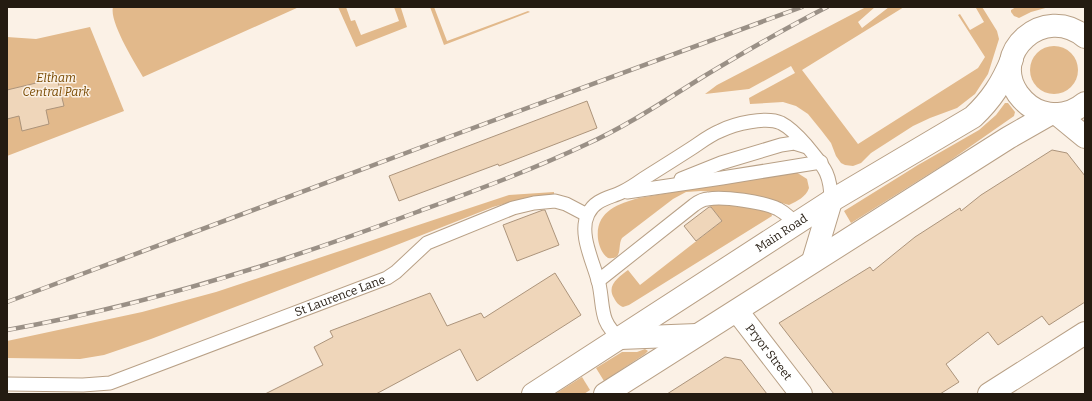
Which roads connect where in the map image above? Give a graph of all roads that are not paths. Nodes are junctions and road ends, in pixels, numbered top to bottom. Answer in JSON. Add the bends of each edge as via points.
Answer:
{"nodes":[{"id":1,"x":1085,"y":18,"type":"edge"},
{"id":2,"x":1051,"y":25,"type":"junction"},
{"id":3,"x":1085,"y":37,"type":"edge"},
{"id":4,"x":1012,"y":59,"type":"junction"},
{"id":5,"x":1085,"y":103,"type":"edge"},
{"id":6,"x":1053,"y":114,"type":"junction"},
{"id":7,"x":1085,"y":138,"type":"edge"},
{"id":8,"x":807,"y":146,"type":"junction"},
{"id":9,"x":821,"y":162,"type":"junction"},
{"id":10,"x":660,"y":187,"type":"junction"},
{"id":11,"x":621,"y":192,"type":"junction"},
{"id":12,"x":831,"y":201,"type":"junction"},
{"id":13,"x":587,"y":214,"type":"junction"},
{"id":14,"x":796,"y":225,"type":"junction"},
{"id":15,"x":813,"y":261,"type":"junction"},
{"id":16,"x":598,"y":281,"type":"junction"},
{"id":17,"x":737,"y":311,"type":"junction"},
{"id":18,"x":1085,"y":333,"type":"edge"},
{"id":19,"x":697,"y":336,"type":"junction"},
{"id":20,"x":620,"y":338,"type":"junction"},
{"id":21,"x":7,"y":384,"type":"edge"},
{"id":22,"x":85,"y":390,"type":"edge"},
{"id":23,"x":533,"y":394,"type":"edge"},
{"id":24,"x":605,"y":394,"type":"edge"},
{"id":25,"x":801,"y":394,"type":"edge"},
{"id":26,"x":989,"y":394,"type":"edge"}],
"edges":[{"from":1,"to":2,"type":"main road"},
{"from":2,"to":3,"type":"main road","via":[[1070,27]]},
{"from":2,"to":4,"type":"main road","name":"Main Road","via":[[1034,30],[1026,36],[1020,42]]},
{"from":4,"to":6,"type":"main road","via":[[1012,80],[1022,99],[1040,111]]},
{"from":4,"to":12,"type":"main road","name":"Main Road","via":[[995,94],[973,117]]},
{"from":5,"to":6,"type":"main road","via":[[1069,112]]},
{"from":6,"to":7,"type":"main road"},
{"from":6,"to":15,"type":"main road","via":[[1008,138]]},
{"from":8,"to":9,"type":"lane"},
{"from":8,"to":10,"type":"lane","via":[[794,143],[781,145],[720,163]]},
{"from":8,"to":11,"type":"lane","via":[[791,130],[776,121],[758,120],[732,126],[715,133]]},
{"from":9,"to":10,"type":"lane"},
{"from":9,"to":12,"type":"lane","via":[[829,179]]},
{"from":10,"to":11,"type":"lane"},
{"from":11,"to":13,"type":"lane","via":[[595,204]]},
{"from":12,"to":14,"type":"main road","name":"Main Road"},
{"from":12,"to":15,"type":"main road"},
{"from":13,"to":16,"type":"lane","via":[[585,238]]},
{"from":13,"to":22,"type":"lane","name":"St Laurence Lane","via":[[555,201],[513,208],[427,243],[387,278],[110,383]]},
{"from":14,"to":16,"type":"lane","via":[[785,213],[772,206],[707,199],[694,205]]},
{"from":14,"to":20,"type":"main road","name":"Main Road"},
{"from":15,"to":17,"type":"main road"},
{"from":16,"to":20,"type":"lane","via":[[605,320]]},
{"from":17,"to":19,"type":"main road"},
{"from":17,"to":25,"type":"main road","name":"Pryor Street"},
{"from":18,"to":26,"type":"main road"},
{"from":19,"to":20,"type":"main road"},
{"from":19,"to":24,"type":"main road"},
{"from":20,"to":23,"type":"main road","name":"Main Road"},
{"from":21,"to":22,"type":"lane","name":"St Laurence Lane"}]}
